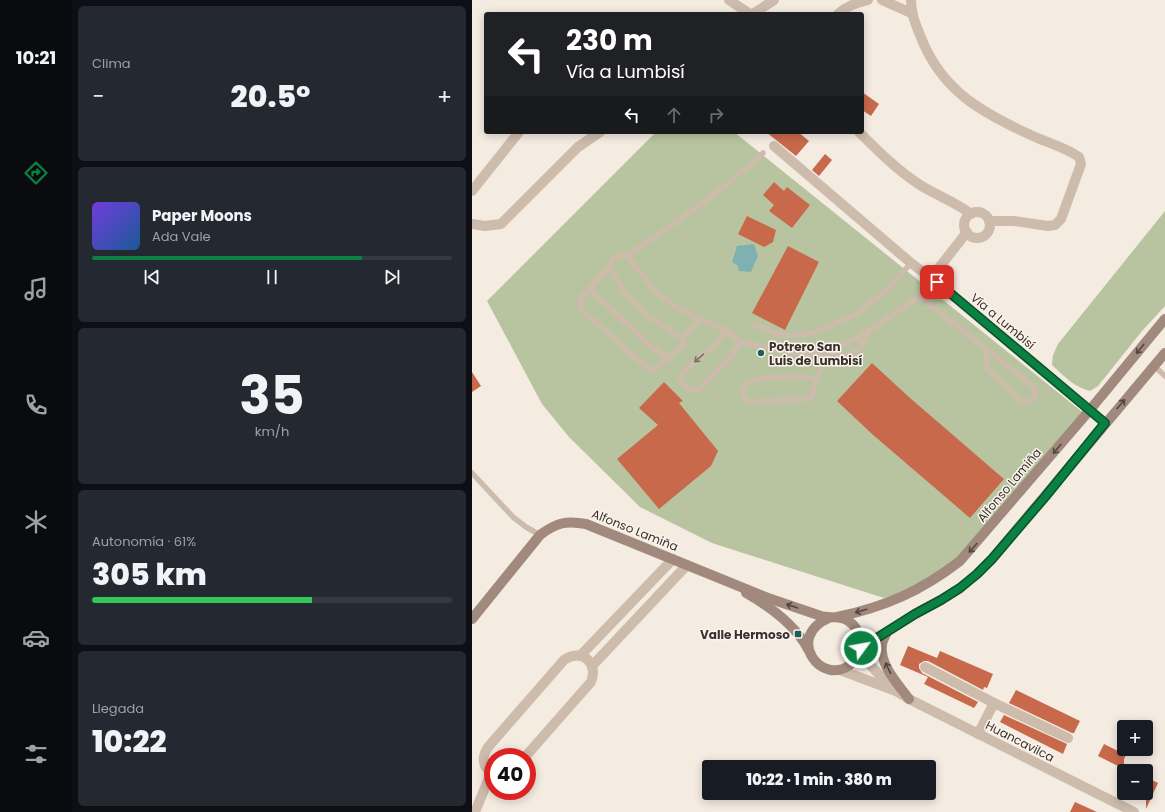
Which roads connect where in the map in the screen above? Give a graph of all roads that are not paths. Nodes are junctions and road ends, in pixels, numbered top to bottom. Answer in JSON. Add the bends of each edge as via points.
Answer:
{"nodes":[{"id":1,"x":729,"y":0,"type":"edge"},
{"id":2,"x":774,"y":0,"type":"edge"},
{"id":3,"x":868,"y":0,"type":"edge"},
{"id":4,"x":882,"y":0,"type":"edge"},
{"id":5,"x":910,"y":0,"type":"edge"},
{"id":6,"x":749,"y":12,"type":"edge"},
{"id":7,"x":755,"y":12,"type":"edge"},
{"id":8,"x":840,"y":12,"type":"edge"},
{"id":9,"x":911,"y":12,"type":"junction"},
{"id":10,"x":517,"y":134,"type":"edge"},
{"id":11,"x":597,"y":134,"type":"edge"},
{"id":12,"x":861,"y":134,"type":"edge"},
{"id":13,"x":774,"y":146,"type":"dead end"},
{"id":14,"x":763,"y":153,"type":"dead end"},
{"id":15,"x":472,"y":191,"type":"edge"},
{"id":16,"x":971,"y":214,"type":"junction"},
{"id":17,"x":989,"y":221,"type":"junction"},
{"id":18,"x":472,"y":224,"type":"edge"},
{"id":19,"x":966,"y":232,"type":"junction"},
{"id":20,"x":627,"y":256,"type":"junction"},
{"id":21,"x":911,"y":263,"type":"junction"},
{"id":22,"x":609,"y":268,"type":"junction"},
{"id":23,"x":934,"y":280,"type":"junction"},
{"id":24,"x":590,"y":289,"type":"junction"},
{"id":25,"x":920,"y":297,"type":"junction"},
{"id":26,"x":1165,"y":319,"type":"edge"},
{"id":27,"x":701,"y":320,"type":"junction"},
{"id":28,"x":753,"y":324,"type":"dead end"},
{"id":29,"x":726,"y":330,"type":"junction"},
{"id":30,"x":869,"y":330,"type":"junction"},
{"id":31,"x":682,"y":338,"type":"junction"},
{"id":32,"x":742,"y":342,"type":"junction"},
{"id":33,"x":986,"y":350,"type":"junction"},
{"id":34,"x":830,"y":351,"type":"junction"},
{"id":35,"x":1165,"y":353,"type":"edge"},
{"id":36,"x":668,"y":359,"type":"junction"},
{"id":37,"x":1154,"y":366,"type":"junction"},
{"id":38,"x":1165,"y":376,"type":"edge"},
{"id":39,"x":816,"y":379,"type":"junction"},
{"id":40,"x":1089,"y":411,"type":"junction"},
{"id":41,"x":1105,"y":423,"type":"junction"},
{"id":42,"x":472,"y":474,"type":"edge"},
{"id":43,"x":540,"y":535,"type":"junction"},
{"id":44,"x":673,"y":559,"type":"junction"},
{"id":45,"x":687,"y":565,"type":"junction"},
{"id":46,"x":709,"y":574,"type":"junction"},
{"id":47,"x":832,"y":617,"type":"junction"},
{"id":48,"x":472,"y":618,"type":"edge"},
{"id":49,"x":887,"y":632,"type":"junction"},
{"id":50,"x":808,"y":649,"type":"junction"},
{"id":51,"x":860,"y":651,"type":"junction"},
{"id":52,"x":580,"y":656,"type":"junction"},
{"id":53,"x":592,"y":666,"type":"junction"},
{"id":54,"x":925,"y":667,"type":"dead end"},
{"id":55,"x":840,"y":670,"type":"junction"},
{"id":56,"x":896,"y":691,"type":"junction"},
{"id":57,"x":909,"y":699,"type":"junction"},
{"id":58,"x":994,"y":703,"type":"junction"},
{"id":59,"x":978,"y":734,"type":"junction"},
{"id":60,"x":1068,"y":738,"type":"dead end"},
{"id":61,"x":487,"y":748,"type":"edge"},
{"id":62,"x":533,"y":748,"type":"edge"},
{"id":63,"x":484,"y":792,"type":"edge"},
{"id":64,"x":475,"y":812,"type":"edge"},
{"id":65,"x":1134,"y":812,"type":"edge"}],
"edges":[{"from":1,"to":6,"type":"street"},
{"from":2,"to":7,"type":"street"},
{"from":3,"to":8,"type":"street","via":[[857,2]]},
{"from":4,"to":9,"type":"street"},
{"from":5,"to":9,"type":"street"},
{"from":9,"to":17,"type":"street","via":[[934,65],[953,88],[996,118],[1079,157],[1080,164],[1061,219],[1055,225]]},
{"from":10,"to":15,"type":"street"},
{"from":11,"to":18,"type":"street","via":[[578,148],[501,224]]},
{"from":12,"to":16,"type":"street","via":[[898,170]]},
{"from":13,"to":21,"type":"street","name":"Vía a Lumbisí"},
{"from":14,"to":20,"type":"lane","via":[[744,172]]},
{"from":16,"to":17,"type":"street","via":[[978,212],[985,215]]},
{"from":16,"to":19,"type":"street","via":[[964,222]]},
{"from":17,"to":19,"type":"street","via":[[990,227],[983,236],[977,238]]},
{"from":19,"to":23,"type":"street"},
{"from":20,"to":22,"type":"lane","via":[[614,257]]},
{"from":20,"to":27,"type":"lane","via":[[657,293],[672,305]]},
{"from":21,"to":23,"type":"street","name":"Vía a Lumbisí"},
{"from":21,"to":28,"type":"lane","via":[[886,291],[856,314],[814,333],[784,336]]},
{"from":22,"to":24,"type":"lane"},
{"from":22,"to":31,"type":"lane","via":[[627,295],[648,316]]},
{"from":23,"to":25,"type":"lane"},
{"from":23,"to":40,"type":"street","name":"Vía a Lumbisí"},
{"from":24,"to":36,"type":"lane","via":[[647,343]]},
{"from":24,"to":36,"type":"lane","via":[[581,298],[581,309],[633,356],[653,371]]},
{"from":25,"to":30,"type":"lane"},
{"from":25,"to":33,"type":"lane"},
{"from":26,"to":40,"type":"street","name":"Alfonso Lamiña","one_way":true},
{"from":27,"to":29,"type":"lane"},
{"from":27,"to":31,"type":"lane"},
{"from":29,"to":32,"type":"lane"},
{"from":29,"to":32,"type":"lane","one_way":true,"via":[[716,344],[683,372],[680,377],[682,384],[688,389],[696,391],[702,388]]},
{"from":30,"to":34,"type":"lane"},
{"from":30,"to":34,"type":"lane","via":[[863,344],[855,353],[838,355]]},
{"from":31,"to":36,"type":"lane","via":[[684,344]]},
{"from":32,"to":34,"type":"lane","via":[[784,352],[820,354]]},
{"from":33,"to":33,"type":"lane","via":[[1032,386],[1036,393],[1034,399],[1026,402],[1020,400],[986,369]]},
{"from":34,"to":39,"type":"lane"},
{"from":35,"to":37,"type":"street"},
{"from":37,"to":38,"type":"lane"},
{"from":41,"to":37,"type":"street","one_way":true},
{"from":39,"to":39,"type":"lane","via":[[810,398],[751,402],[745,399],[743,392],[747,383],[758,379],[806,376]]},
{"from":40,"to":41,"type":"street","name":"Vía a Lumbisí"},
{"from":40,"to":47,"type":"street","name":"Alfonso Lamiña","one_way":true,"via":[[960,561],[939,578],[901,597],[857,612]]},
{"from":41,"to":49,"type":"street","via":[[977,574],[960,588]]},
{"from":42,"to":43,"type":"lane","via":[[513,517]]},
{"from":43,"to":44,"type":"street","name":"Alfonso Lamiña","via":[[552,526],[574,521]]},
{"from":43,"to":48,"type":"street","name":"Alfonso Lamiña"},
{"from":44,"to":45,"type":"street","name":"Alfonso Lamiña"},
{"from":44,"to":52,"type":"street"},
{"from":45,"to":46,"type":"street","name":"Alfonso Lamiña"},
{"from":45,"to":53,"type":"street"},
{"from":47,"to":46,"type":"street","name":"Alfonso Lamiña","one_way":true,"via":[[768,598]]},
{"from":46,"to":50,"type":"street","name":"Alfonso Lamiña","via":[[771,610],[798,634]]},
{"from":47,"to":50,"type":"street","via":[[812,629],[808,638]]},
{"from":47,"to":51,"type":"street","via":[[847,620],[856,627],[861,637]]},
{"from":49,"to":51,"type":"street"},
{"from":57,"to":49,"type":"street","one_way":true,"via":[[888,670],[882,654],[882,644]]},
{"from":50,"to":55,"type":"street","via":[[820,666],[829,670]]},
{"from":51,"to":55,"type":"street","via":[[852,664]]},
{"from":51,"to":56,"type":"street","name":"Huancavilca","via":[[885,682]]},
{"from":52,"to":53,"type":"street"},
{"from":52,"to":61,"type":"street","via":[[564,660]]},
{"from":53,"to":62,"type":"street","via":[[594,671],[591,682]]},
{"from":54,"to":58,"type":"street"},
{"from":55,"to":56,"type":"street","name":"Huancavilca"},
{"from":56,"to":57,"type":"street","name":"Huancavilca"},
{"from":57,"to":59,"type":"street","name":"Huancavilca"},
{"from":58,"to":59,"type":"street"},
{"from":58,"to":60,"type":"street"},
{"from":59,"to":65,"type":"street","name":"Huancavilca"},
{"from":63,"to":64,"type":"street"}]}
